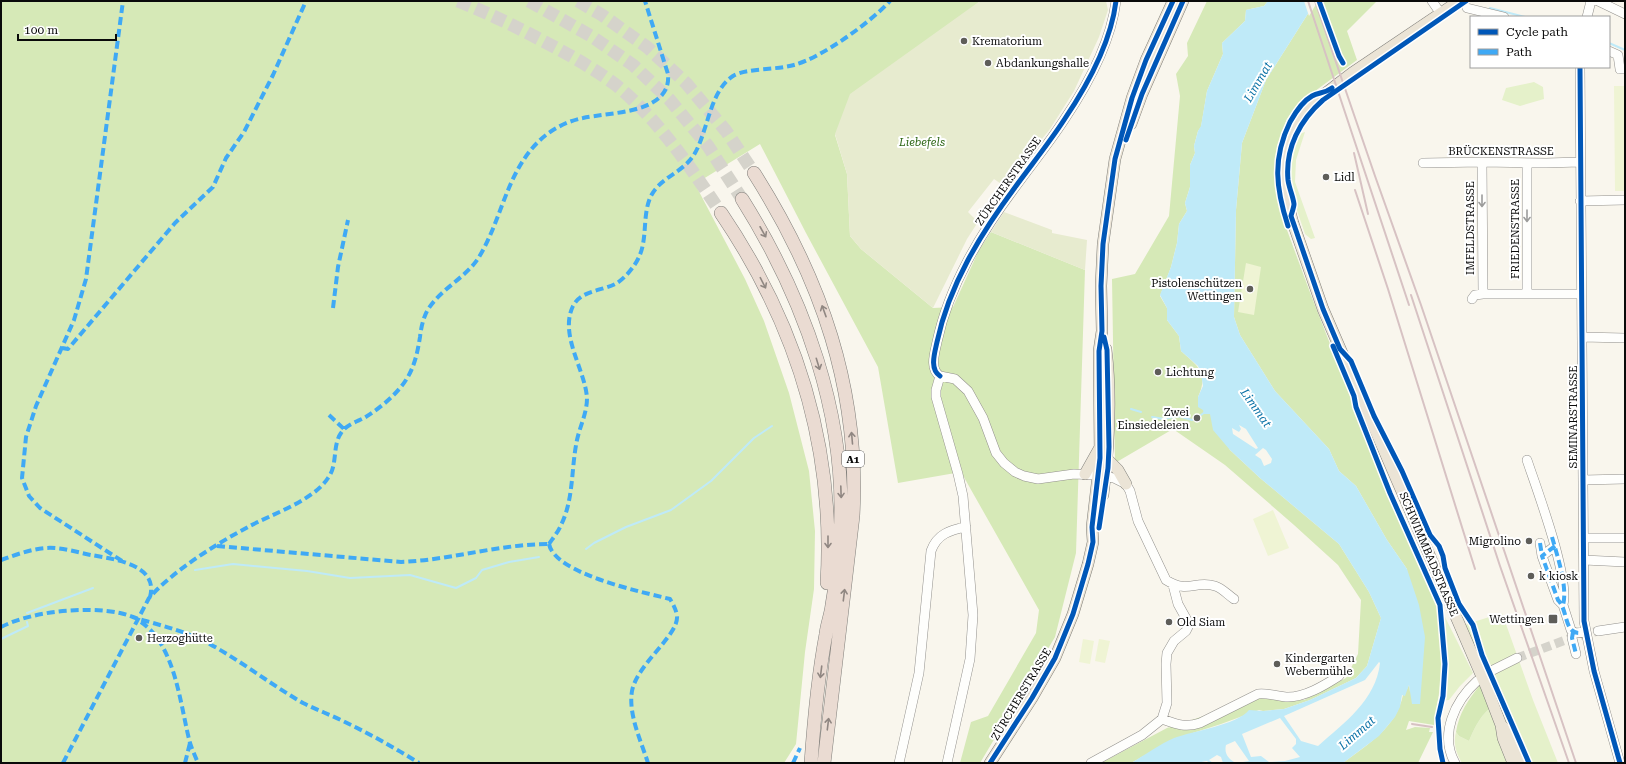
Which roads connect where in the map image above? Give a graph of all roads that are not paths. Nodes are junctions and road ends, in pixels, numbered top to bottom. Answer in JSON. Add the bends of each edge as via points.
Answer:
{"nodes":[{"id":1,"x":1116,"y":1,"type":"edge"},
{"id":2,"x":1172,"y":1,"type":"edge"},
{"id":3,"x":1183,"y":1,"type":"edge"},
{"id":4,"x":1432,"y":1,"type":"edge"},
{"id":5,"x":1591,"y":1,"type":"edge"},
{"id":6,"x":1598,"y":1,"type":"edge"},
{"id":7,"x":1463,"y":4,"type":"edge"},
{"id":8,"x":1441,"y":14,"type":"junction"},
{"id":9,"x":1625,"y":14,"type":"edge"},
{"id":10,"x":1501,"y":16,"type":"edge"},
{"id":11,"x":1588,"y":16,"type":"edge"},
{"id":12,"x":1610,"y":51,"type":"edge"},
{"id":13,"x":1580,"y":68,"type":"edge"},
{"id":14,"x":1625,"y":69,"type":"edge"},
{"id":15,"x":1482,"y":162,"type":"junction"},
{"id":16,"x":1580,"y":162,"type":"junction"},
{"id":17,"x":1423,"y":163,"type":"dead end"},
{"id":18,"x":1527,"y":163,"type":"junction"},
{"id":19,"x":754,"y":173,"type":"tunnel mouth"},
{"id":20,"x":1113,"y":178,"type":"junction"},
{"id":21,"x":742,"y":199,"type":"tunnel mouth"},
{"id":22,"x":1625,"y":200,"type":"edge"},
{"id":23,"x":1580,"y":201,"type":"junction"},
{"id":24,"x":721,"y":214,"type":"tunnel mouth"},
{"id":25,"x":1483,"y":294,"type":"junction"},
{"id":26,"x":1527,"y":294,"type":"junction"},
{"id":27,"x":1581,"y":294,"type":"junction"},
{"id":28,"x":1472,"y":299,"type":"dead end"},
{"id":29,"x":1102,"y":331,"type":"junction"},
{"id":30,"x":1582,"y":337,"type":"junction"},
{"id":31,"x":1625,"y":338,"type":"edge"},
{"id":32,"x":940,"y":376,"type":"junction"},
{"id":33,"x":1100,"y":447,"type":"junction"},
{"id":34,"x":1108,"y":460,"type":"junction"},
{"id":35,"x":1527,"y":460,"type":"dead end"},
{"id":36,"x":1085,"y":474,"type":"junction"},
{"id":37,"x":1103,"y":476,"type":"junction"},
{"id":38,"x":1625,"y":479,"type":"edge"},
{"id":39,"x":1583,"y":480,"type":"junction"},
{"id":40,"x":1126,"y":484,"type":"junction"},
{"id":41,"x":966,"y":526,"type":"junction"},
{"id":42,"x":1584,"y":538,"type":"junction"},
{"id":43,"x":1625,"y":538,"type":"edge"},
{"id":44,"x":1540,"y":543,"type":"dead end"},
{"id":45,"x":1555,"y":546,"type":"junction"},
{"id":46,"x":1542,"y":556,"type":"junction"},
{"id":47,"x":1584,"y":560,"type":"junction"},
{"id":48,"x":1625,"y":562,"type":"edge"},
{"id":49,"x":1173,"y":585,"type":"junction"},
{"id":50,"x":1234,"y":599,"type":"dead end"},
{"id":51,"x":1563,"y":604,"type":"junction"},
{"id":52,"x":1625,"y":627,"type":"edge"},
{"id":53,"x":1598,"y":631,"type":"tunnel mouth"},
{"id":54,"x":1573,"y":632,"type":"junction"},
{"id":55,"x":1585,"y":632,"type":"junction"},
{"id":56,"x":826,"y":633,"type":"junction"},
{"id":57,"x":1576,"y":654,"type":"dead end"},
{"id":58,"x":1517,"y":658,"type":"tunnel mouth"},
{"id":59,"x":1490,"y":671,"type":"dead end"},
{"id":60,"x":1339,"y":676,"type":"dead end"},
{"id":61,"x":1477,"y":681,"type":"dead end"},
{"id":62,"x":1162,"y":719,"type":"junction"},
{"id":63,"x":1501,"y":725,"type":"junction"},
{"id":64,"x":811,"y":763,"type":"edge"},
{"id":65,"x":824,"y":763,"type":"edge"},
{"id":66,"x":899,"y":763,"type":"edge"},
{"id":67,"x":947,"y":763,"type":"edge"},
{"id":68,"x":990,"y":763,"type":"edge"},
{"id":69,"x":1091,"y":763,"type":"edge"},
{"id":70,"x":1455,"y":763,"type":"edge"},
{"id":71,"x":1513,"y":763,"type":"edge"},
{"id":72,"x":1522,"y":763,"type":"edge"},
{"id":73,"x":1620,"y":763,"type":"edge"}],
"edges":[{"from":1,"to":32,"type":"street","name":"ZÜRCHERSTRASSE","via":[[1111,30],[1078,98],[1006,200],[967,261],[939,334],[934,366]]},
{"from":2,"to":20,"type":"main road","via":[[1132,98],[1114,159]]},
{"from":3,"to":20,"type":"main road","via":[[1142,94]]},
{"from":4,"to":8,"type":"street"},
{"from":5,"to":11,"type":"street"},
{"from":6,"to":9,"type":"street"},
{"from":7,"to":8,"type":"main road","name":"SCHWIMMBADSTRASSE"},
{"from":7,"to":10,"type":"street"},
{"from":8,"to":63,"type":"main road","name":"SCHWIMMBADSTRASSE","via":[[1352,73],[1314,102],[1298,120],[1287,143],[1282,167],[1283,181],[1293,223],[1323,309]]},
{"from":12,"to":14,"type":"street","via":[[1618,55],[1620,69]]},
{"from":13,"to":16,"type":"street","name":"SEMINARSTRASSE"},
{"from":15,"to":17,"type":"street","name":"BRÜCKENSTRASSE"},
{"from":15,"to":18,"type":"street","name":"BRÜCKENSTRASSE"},
{"from":15,"to":25,"type":"street","name":"IMFELDSTRASSE","one_way":true},
{"from":16,"to":18,"type":"street","name":"BRÜCKENSTRASSE"},
{"from":16,"to":23,"type":"street","name":"SEMINARSTRASSE"},
{"from":18,"to":26,"type":"street","name":"FRIEDENSTRASSE","one_way":true},
{"from":65,"to":19,"type":"highway","number":"A1","one_way":true,"via":[[853,516],[851,429],[840,366],[823,310],[795,245]]},
{"from":20,"to":29,"type":"main road","via":[[1103,244]]},
{"from":21,"to":56,"type":"highway","number":"A1","one_way":true,"via":[[775,256],[799,309],[821,374],[833,424],[840,479],[841,522],[832,606]]},
{"from":22,"to":23,"type":"street"},
{"from":23,"to":27,"type":"street","name":"SEMINARSTRASSE"},
{"from":24,"to":56,"type":"highway","number":"A1","one_way":true,"via":[[752,263],[777,312],[797,362],[812,412],[828,516]]},
{"from":25,"to":26,"type":"street"},
{"from":25,"to":28,"type":"street","via":[[1475,295]]},
{"from":26,"to":27,"type":"street"},
{"from":27,"to":30,"type":"street","name":"SEMINARSTRASSE"},
{"from":29,"to":33,"type":"main road"},
{"from":29,"to":34,"type":"main road","via":[[1107,350]]},
{"from":30,"to":31,"type":"street"},
{"from":30,"to":39,"type":"street","name":"SEMINARSTRASSE"},
{"from":32,"to":36,"type":"street","via":[[955,379],[968,391],[984,418],[996,453],[1011,470],[1038,479]]},
{"from":32,"to":41,"type":"street","via":[[936,397],[958,474]]},
{"from":33,"to":36,"type":"main road"},
{"from":33,"to":37,"type":"main road"},
{"from":34,"to":37,"type":"main road"},
{"from":34,"to":40,"type":"main road"},
{"from":35,"to":45,"type":"street"},
{"from":36,"to":37,"type":"street"},
{"from":37,"to":40,"type":"street"},
{"from":37,"to":68,"type":"main road","name":"ZÜRCHERSTRASSE","via":[[1092,527],[1093,542],[1080,594],[1063,641],[1037,690]]},
{"from":38,"to":39,"type":"street"},
{"from":39,"to":42,"type":"street","name":"SEMINARSTRASSE"},
{"from":40,"to":49,"type":"street","via":[[1138,521],[1160,570],[1166,580]]},
{"from":41,"to":66,"type":"street","via":[[943,534],[931,551],[919,673]]},
{"from":41,"to":67,"type":"street","via":[[972,596],[972,643]]},
{"from":42,"to":43,"type":"street"},
{"from":42,"to":47,"type":"street","name":"SEMINARSTRASSE"},
{"from":44,"to":46,"type":"street"},
{"from":45,"to":46,"type":"street"},
{"from":45,"to":51,"type":"street","via":[[1563,584]]},
{"from":46,"to":51,"type":"street","via":[[1558,600]]},
{"from":47,"to":48,"type":"street"},
{"from":47,"to":55,"type":"street","name":"SEMINARSTRASSE"},
{"from":49,"to":50,"type":"street","via":[[1216,586]]},
{"from":49,"to":62,"type":"street","via":[[1188,627],[1174,641],[1167,653],[1167,703]]},
{"from":51,"to":54,"type":"street","via":[[1568,626]]},
{"from":52,"to":53,"type":"street"},
{"from":54,"to":55,"type":"street"},
{"from":54,"to":57,"type":"street"},
{"from":55,"to":73,"type":"street","name":"SEMINARSTRASSE"},
{"from":56,"to":64,"type":"highway","number":"A1","one_way":true},
{"from":58,"to":59,"type":"street"},
{"from":60,"to":62,"type":"street","via":[[1299,695],[1287,697],[1258,694],[1190,726]]},
{"from":61,"to":70,"type":"street","via":[[1462,696],[1452,715],[1449,740]]},
{"from":62,"to":69,"type":"street","via":[[1142,735]]},
{"from":63,"to":71,"type":"main road","name":"SCHWIMMBADSTRASSE","via":[[1503,738]]},
{"from":63,"to":72,"type":"main road","name":"SCHWIMMBADSTRASSE","via":[[1510,734]]}]}
